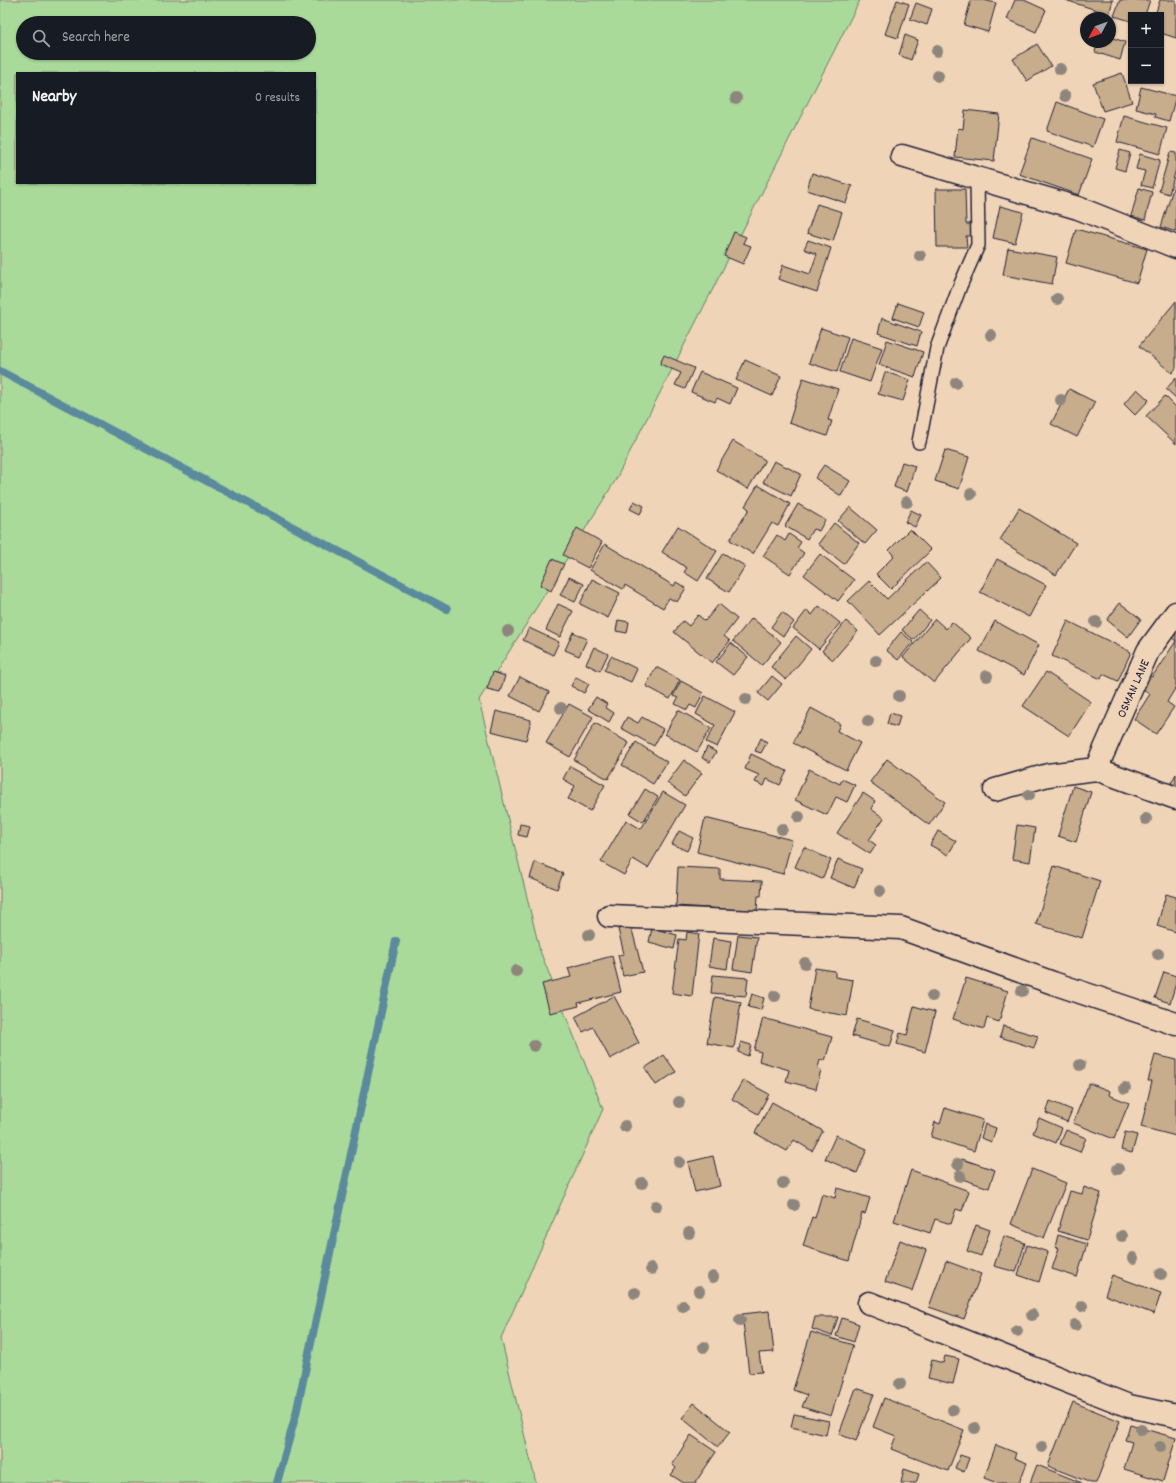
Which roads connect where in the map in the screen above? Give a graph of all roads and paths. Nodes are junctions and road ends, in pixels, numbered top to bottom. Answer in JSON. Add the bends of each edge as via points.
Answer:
{"nodes":[{"id":1,"x":902,"y":156,"type":"dead end"},
{"id":2,"x":977,"y":178,"type":"junction"},
{"id":3,"x":1176,"y":248,"type":"edge"},
{"id":4,"x":919,"y":442,"type":"dead end"},
{"id":5,"x":1176,"y":613,"type":"edge"},
{"id":6,"x":1096,"y":769,"type":"junction"},
{"id":7,"x":995,"y":790,"type":"dead end"},
{"id":8,"x":1176,"y":798,"type":"edge"},
{"id":9,"x":609,"y":916,"type":"dead end"},
{"id":10,"x":1176,"y":1024,"type":"edge"},
{"id":11,"x":869,"y":1303,"type":"dead end"},
{"id":12,"x":1176,"y":1416,"type":"edge"}],
"edges":[{"from":1,"to":2,"type":"street"},
{"from":2,"to":3,"type":"street","via":[[1078,208]]},
{"from":2,"to":4,"type":"lane","via":[[978,245],[937,348]]},
{"from":5,"to":6,"type":"street","name":"OSMAN LANE","via":[[1148,651]]},
{"from":6,"to":7,"type":"street","via":[[1048,775]]},
{"from":6,"to":8,"type":"street"},
{"from":9,"to":10,"type":"street","via":[[901,928]]},
{"from":11,"to":12,"type":"street","via":[[1129,1406]]}]}
